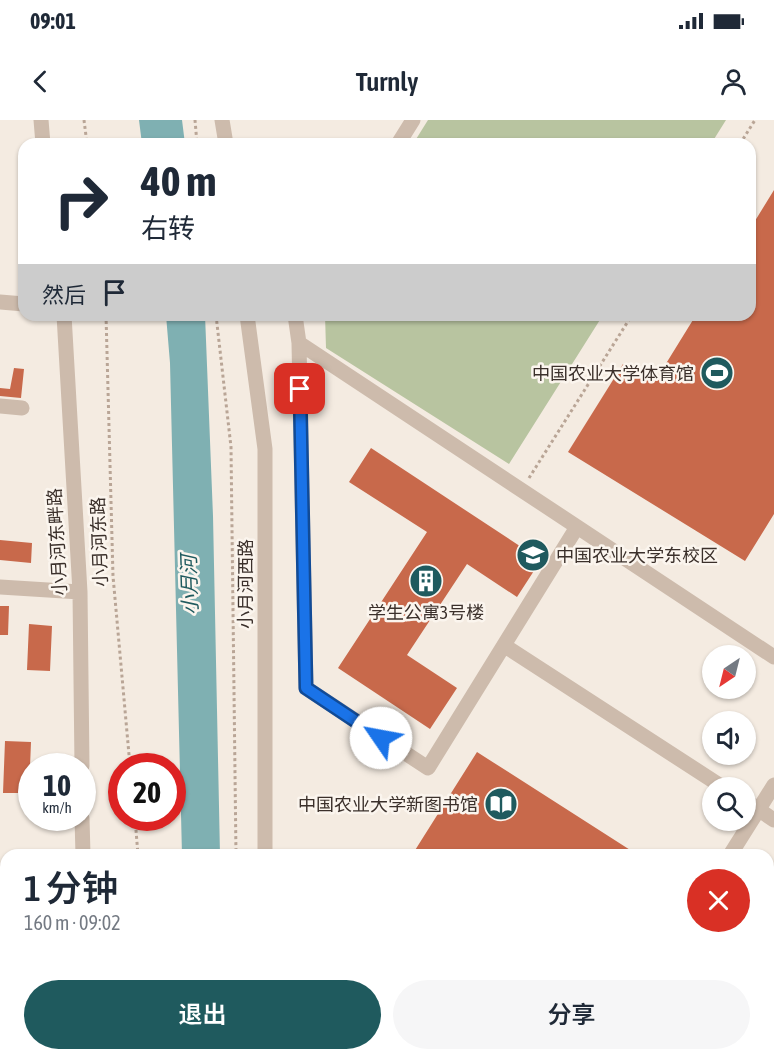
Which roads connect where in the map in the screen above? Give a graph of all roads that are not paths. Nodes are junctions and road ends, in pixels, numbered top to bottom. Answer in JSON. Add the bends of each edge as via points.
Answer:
{"nodes":[{"id":1,"x":40,"y":120,"type":"edge"},
{"id":2,"x":222,"y":120,"type":"edge"},
{"id":3,"x":413,"y":120,"type":"edge"},
{"id":4,"x":43,"y":138,"type":"edge"},
{"id":5,"x":224,"y":138,"type":"edge"},
{"id":6,"x":402,"y":138,"type":"edge"},
{"id":7,"x":0,"y":302,"type":"edge"},
{"id":8,"x":18,"y":304,"type":"edge"},
{"id":9,"x":64,"y":321,"type":"edge"},
{"id":10,"x":249,"y":321,"type":"edge"},
{"id":11,"x":296,"y":321,"type":"edge"},
{"id":12,"x":299,"y":343,"type":"junction"},
{"id":13,"x":0,"y":406,"type":"edge"},
{"id":14,"x":22,"y":408,"type":"dead end"},
{"id":15,"x":577,"y":527,"type":"junction"},
{"id":16,"x":0,"y":587,"type":"edge"},
{"id":17,"x":80,"y":592,"type":"junction"},
{"id":18,"x":505,"y":646,"type":"junction"},
{"id":19,"x":774,"y":657,"type":"edge"},
{"id":20,"x":82,"y":753,"type":"edge"},
{"id":21,"x":707,"y":777,"type":"edge"},
{"id":22,"x":774,"y":785,"type":"edge"},
{"id":23,"x":756,"y":801,"type":"edge"},
{"id":24,"x":756,"y":808,"type":"edge"},
{"id":25,"x":774,"y":820,"type":"edge"},
{"id":26,"x":82,"y":831,"type":"edge"},
{"id":27,"x":741,"y":831,"type":"edge"},
{"id":28,"x":83,"y":849,"type":"edge"},
{"id":29,"x":265,"y":849,"type":"edge"},
{"id":30,"x":733,"y":849,"type":"edge"}],
"edges":[{"from":1,"to":4,"type":"street"},
{"from":2,"to":5,"type":"street"},
{"from":3,"to":6,"type":"street"},
{"from":7,"to":8,"type":"street"},
{"from":9,"to":17,"type":"street","name":"小月河东畔路"},
{"from":10,"to":29,"type":"street","name":"小月河西路","via":[[265,449]]},
{"from":11,"to":12,"type":"street"},
{"from":12,"to":15,"type":"street"},
{"from":12,"to":18,"type":"street","via":[[306,688],[428,768]]},
{"from":13,"to":14,"type":"street"},
{"from":15,"to":18,"type":"street"},
{"from":15,"to":19,"type":"street"},
{"from":16,"to":17,"type":"street"},
{"from":17,"to":20,"type":"street","name":"小月河东畔路"},
{"from":18,"to":21,"type":"street"},
{"from":22,"to":23,"type":"street"},
{"from":24,"to":25,"type":"street"},
{"from":26,"to":28,"type":"street"},
{"from":27,"to":30,"type":"street"}]}
